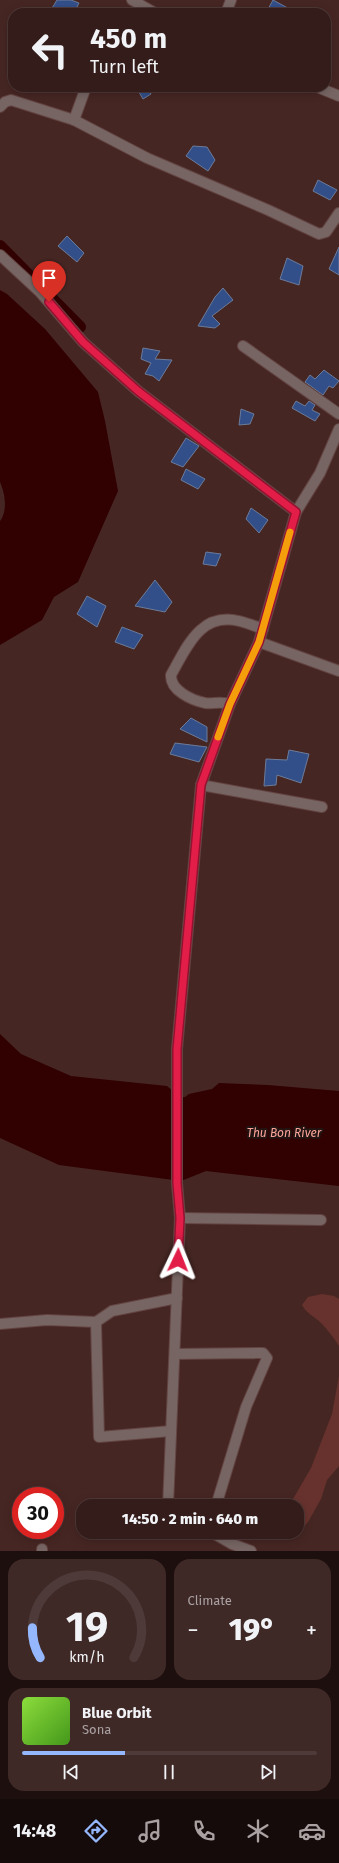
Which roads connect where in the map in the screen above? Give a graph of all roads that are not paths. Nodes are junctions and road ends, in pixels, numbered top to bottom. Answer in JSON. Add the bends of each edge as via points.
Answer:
{"nodes":[{"id":1,"x":132,"y":0,"type":"edge"},
{"id":2,"x":146,"y":8,"type":"edge"},
{"id":3,"x":84,"y":92,"type":"edge"},
{"id":4,"x":329,"y":92,"type":"edge"},
{"id":5,"x":339,"y":96,"type":"edge"},
{"id":6,"x":0,"y":107,"type":"edge"},
{"id":7,"x":74,"y":120,"type":"junction"},
{"id":8,"x":339,"y":213,"type":"edge"},
{"id":9,"x":0,"y":255,"type":"edge"},
{"id":10,"x":243,"y":346,"type":"dead end"},
{"id":11,"x":339,"y":414,"type":"edge"},
{"id":12,"x":339,"y":429,"type":"edge"},
{"id":13,"x":296,"y":512,"type":"junction"},
{"id":14,"x":263,"y":629,"type":"junction"},
{"id":15,"x":259,"y":642,"type":"junction"},
{"id":16,"x":339,"y":671,"type":"edge"},
{"id":17,"x":230,"y":704,"type":"junction"},
{"id":18,"x":201,"y":785,"type":"junction"},
{"id":19,"x":322,"y":806,"type":"dead end"},
{"id":20,"x":180,"y":1218,"type":"junction"},
{"id":21,"x":321,"y":1220,"type":"dead end"},
{"id":22,"x":177,"y":1298,"type":"junction"},
{"id":23,"x":96,"y":1322,"type":"junction"},
{"id":24,"x":0,"y":1324,"type":"edge"},
{"id":25,"x":175,"y":1354,"type":"junction"},
{"id":26,"x":171,"y":1431,"type":"junction"},
{"id":27,"x":168,"y":1499,"type":"edge"},
{"id":28,"x":218,"y":1499,"type":"edge"},
{"id":29,"x":223,"y":1539,"type":"edge"},
{"id":30,"x":252,"y":1551,"type":"edge"}],
"edges":[{"from":1,"to":2,"type":"street"},
{"from":3,"to":7,"type":"street"},
{"from":4,"to":5,"type":"street"},
{"from":6,"to":7,"type":"street","via":[[11,100]]},
{"from":7,"to":8,"type":"street","via":[[147,158],[319,234],[326,232]]},
{"from":9,"to":13,"type":"street","via":[[40,292],[83,342],[138,391]]},
{"from":10,"to":11,"type":"street"},
{"from":12,"to":13,"type":"street","via":[[320,473]]},
{"from":13,"to":14,"type":"street"},
{"from":14,"to":15,"type":"street"},
{"from":14,"to":17,"type":"street","via":[[232,620],[207,623],[194,636],[171,675],[172,685],[189,697],[205,703]]},
{"from":15,"to":16,"type":"street"},
{"from":15,"to":17,"type":"street"},
{"from":17,"to":18,"type":"street"},
{"from":18,"to":19,"type":"street"},
{"from":18,"to":20,"type":"street","via":[[177,1049],[177,1183]]},
{"from":20,"to":21,"type":"street"},
{"from":20,"to":22,"type":"street"},
{"from":22,"to":23,"type":"street","via":[[112,1311]]},
{"from":22,"to":25,"type":"street"},
{"from":23,"to":24,"type":"street","via":[[47,1320]]},
{"from":23,"to":26,"type":"street","via":[[98,1437]]},
{"from":25,"to":26,"type":"street"},
{"from":25,"to":28,"type":"street","via":[[263,1353],[267,1358],[246,1407]]},
{"from":26,"to":27,"type":"street"},
{"from":29,"to":30,"type":"street"}]}
